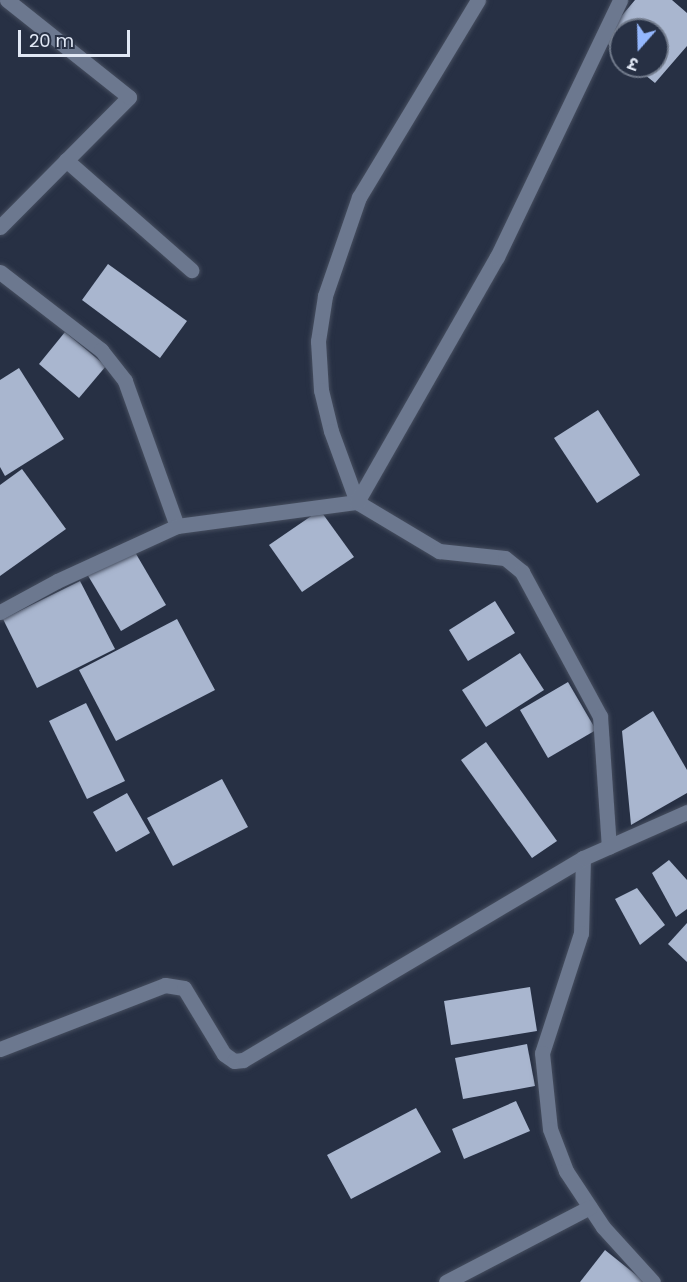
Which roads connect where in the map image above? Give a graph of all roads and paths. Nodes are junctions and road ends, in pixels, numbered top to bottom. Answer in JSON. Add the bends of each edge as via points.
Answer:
{"nodes":[{"id":1,"x":8,"y":0,"type":"edge"},
{"id":2,"x":478,"y":0,"type":"edge"},
{"id":3,"x":620,"y":0,"type":"edge"},
{"id":4,"x":66,"y":160,"type":"junction"},
{"id":5,"x":0,"y":227,"type":"edge"},
{"id":6,"x":191,"y":270,"type":"dead end"},
{"id":7,"x":0,"y":272,"type":"edge"},
{"id":8,"x":357,"y":502,"type":"junction"},
{"id":9,"x":177,"y":526,"type":"junction"},
{"id":10,"x":0,"y":612,"type":"edge"},
{"id":11,"x":687,"y":812,"type":"edge"},
{"id":12,"x":609,"y":847,"type":"junction"},
{"id":13,"x":583,"y":858,"type":"junction"},
{"id":14,"x":0,"y":1049,"type":"edge"},
{"id":15,"x":590,"y":1207,"type":"junction"},
{"id":16,"x":446,"y":1282,"type":"edge"},
{"id":17,"x":653,"y":1282,"type":"edge"}],
"edges":[{"from":1,"to":4,"type":"street","via":[[129,98]]},
{"from":2,"to":8,"type":"street","via":[[359,197],[325,296],[318,341],[321,390],[331,431]]},
{"from":3,"to":8,"type":"street","via":[[497,257]]},
{"from":4,"to":5,"type":"street"},
{"from":4,"to":6,"type":"street"},
{"from":7,"to":9,"type":"street","via":[[101,350],[125,381]]},
{"from":8,"to":9,"type":"street"},
{"from":8,"to":12,"type":"street","via":[[439,550],[505,558],[522,572],[600,716]]},
{"from":9,"to":10,"type":"street"},
{"from":11,"to":12,"type":"street"},
{"from":12,"to":13,"type":"street"},
{"from":13,"to":14,"type":"street","via":[[243,1060],[228,1059],[184,988],[165,985]]},
{"from":13,"to":15,"type":"street","via":[[581,933],[542,1053],[542,1077],[550,1129],[566,1171]]},
{"from":15,"to":16,"type":"street"},
{"from":15,"to":17,"type":"street"}]}
